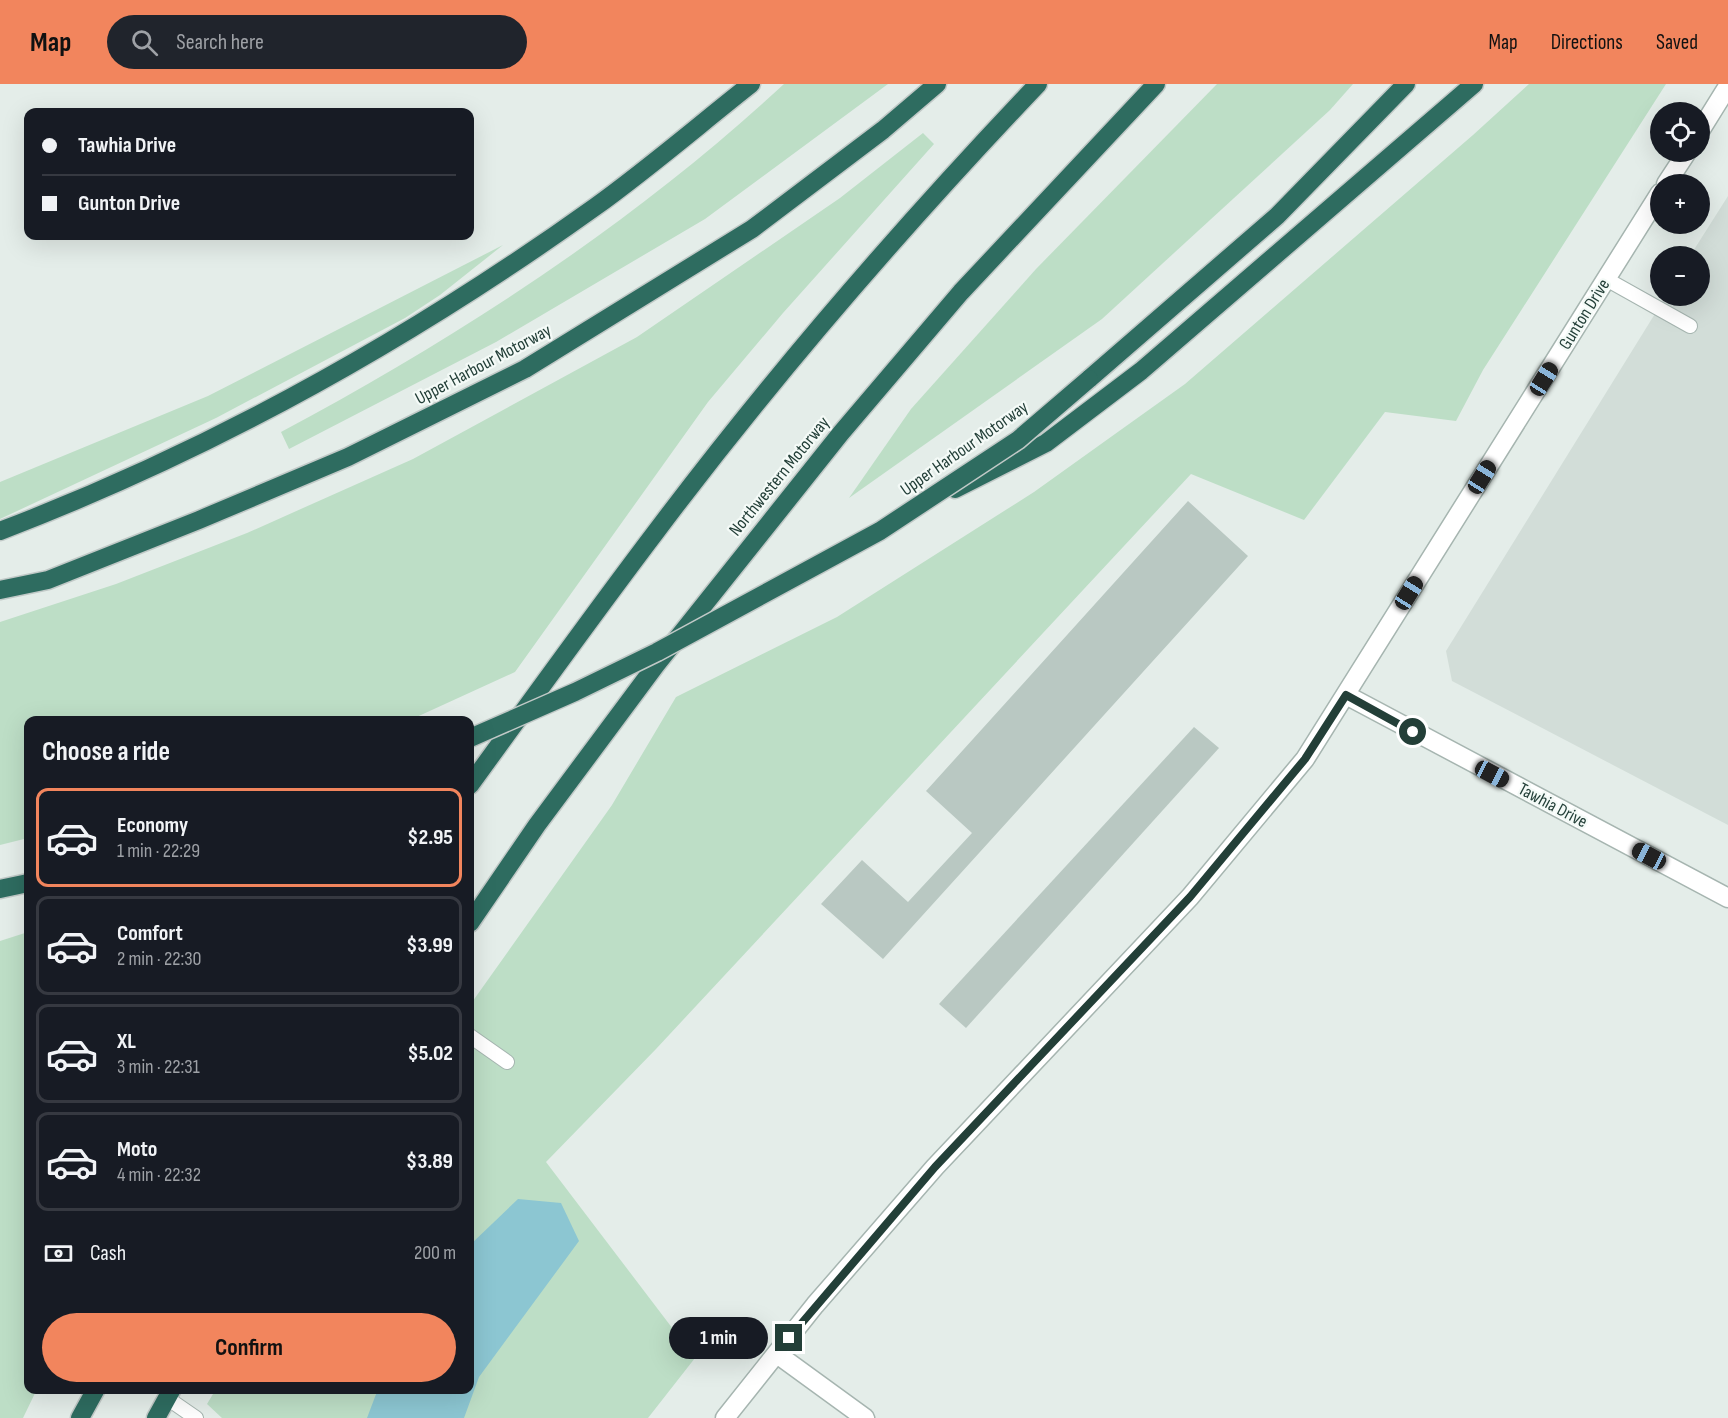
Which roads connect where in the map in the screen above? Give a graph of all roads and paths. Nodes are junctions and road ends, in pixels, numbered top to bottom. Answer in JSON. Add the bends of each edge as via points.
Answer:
{"nodes":[{"id":1,"x":751,"y":84,"type":"edge"},
{"id":2,"x":937,"y":84,"type":"edge"},
{"id":3,"x":1038,"y":84,"type":"edge"},
{"id":4,"x":1156,"y":84,"type":"edge"},
{"id":5,"x":1406,"y":84,"type":"edge"},
{"id":6,"x":1474,"y":84,"type":"edge"},
{"id":7,"x":1728,"y":86,"type":"edge"},
{"id":8,"x":1710,"y":115,"type":"edge"},
{"id":9,"x":1650,"y":209,"type":"edge"},
{"id":10,"x":1606,"y":279,"type":"junction"},
{"id":11,"x":1690,"y":326,"type":"dead end"},
{"id":12,"x":911,"y":511,"type":"junction"},
{"id":13,"x":0,"y":531,"type":"edge"},
{"id":14,"x":0,"y":590,"type":"edge"},
{"id":15,"x":1346,"y":695,"type":"junction"},
{"id":16,"x":474,"y":736,"type":"edge"},
{"id":17,"x":474,"y":780,"type":"edge"},
{"id":18,"x":24,"y":884,"type":"edge"},
{"id":19,"x":0,"y":889,"type":"edge"},
{"id":20,"x":1728,"y":898,"type":"edge"},
{"id":21,"x":474,"y":917,"type":"edge"},
{"id":22,"x":474,"y":1039,"type":"edge"},
{"id":23,"x":507,"y":1062,"type":"dead end"},
{"id":24,"x":777,"y":1354,"type":"junction"},
{"id":25,"x":93,"y":1394,"type":"edge"},
{"id":26,"x":169,"y":1394,"type":"edge"},
{"id":27,"x":80,"y":1418,"type":"edge"},
{"id":28,"x":156,"y":1418,"type":"edge"},
{"id":29,"x":196,"y":1418,"type":"edge"},
{"id":30,"x":725,"y":1418,"type":"edge"},
{"id":31,"x":865,"y":1418,"type":"edge"}],
"edges":[{"from":1,"to":13,"type":"highway","via":[[595,207],[426,320],[244,420],[75,502]]},
{"from":2,"to":14,"type":"highway","name":"Upper Harbour Motorway","via":[[752,229],[525,369],[348,457],[199,520],[48,580]]},
{"from":3,"to":17,"type":"highway","via":[[966,160],[789,364],[656,531]]},
{"from":4,"to":21,"type":"highway","name":"Northwestern Motorway","via":[[961,292],[833,443],[656,665]]},
{"from":5,"to":12,"type":"highway","name":"Upper Harbour Motorway","bridge":true,"via":[[1278,216],[1018,440]]},
{"from":6,"to":12,"type":"highway","bridge":true,"via":[[1227,300],[1103,400],[1046,443]]},
{"from":7,"to":8,"type":"street"},
{"from":9,"to":10,"type":"street","name":"Gunton Drive"},
{"from":10,"to":11,"type":"lane"},
{"from":10,"to":15,"type":"street","name":"Gunton Drive"},
{"from":12,"to":16,"type":"highway","name":"Upper Harbour Motorway","bridge":true,"via":[[657,652]]},
{"from":15,"to":20,"type":"street","name":"Tawhia Drive"},
{"from":15,"to":24,"type":"street","name":"Gunton Drive","via":[[1305,759],[1190,897],[935,1167]]},
{"from":18,"to":19,"type":"highway"},
{"from":22,"to":23,"type":"lane"},
{"from":24,"to":30,"type":"street","name":"Gunton Drive"},
{"from":24,"to":31,"type":"street"},
{"from":25,"to":27,"type":"highway"},
{"from":26,"to":28,"type":"highway"},
{"from":26,"to":29,"type":"lane"}]}
